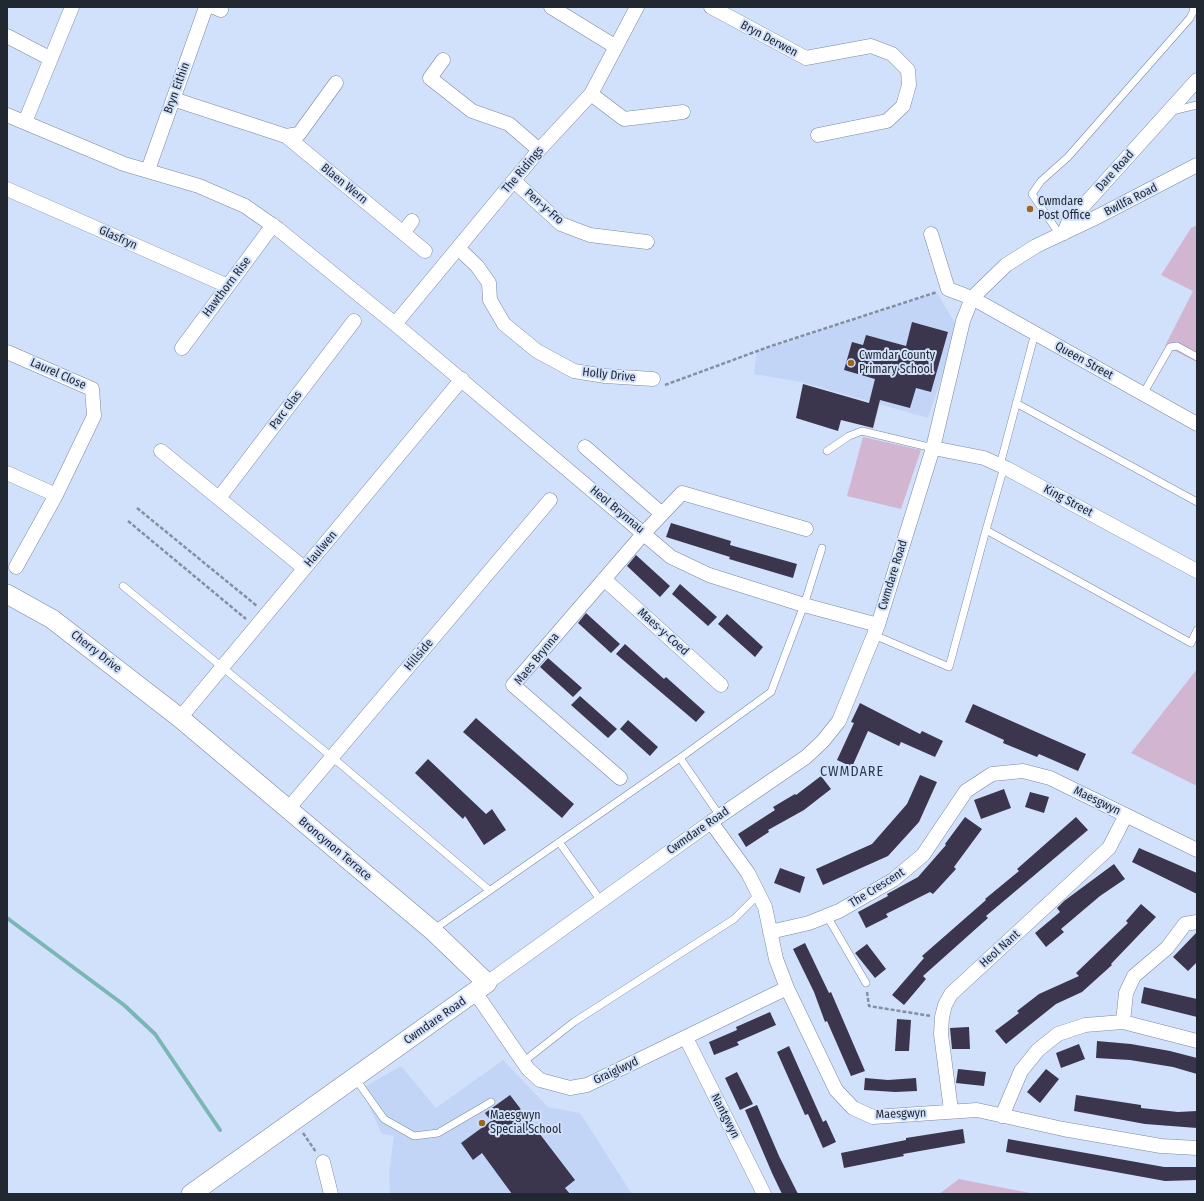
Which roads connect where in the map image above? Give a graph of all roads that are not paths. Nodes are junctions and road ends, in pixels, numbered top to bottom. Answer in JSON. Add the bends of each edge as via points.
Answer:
{"nodes":[{"id":1,"x":72,"y":7,"type":"edge"},
{"id":2,"x":206,"y":7,"type":"edge"},
{"id":3,"x":551,"y":7,"type":"edge"},
{"id":4,"x":637,"y":7,"type":"edge"},
{"id":5,"x":711,"y":7,"type":"edge"},
{"id":6,"x":1193,"y":7,"type":"edge"},
{"id":7,"x":7,"y":36,"type":"edge"},
{"id":8,"x":616,"y":47,"type":"junction"},
{"id":9,"x":51,"y":59,"type":"junction"},
{"id":10,"x":443,"y":60,"type":"dead end"},
{"id":11,"x":1197,"y":80,"type":"edge"},
{"id":12,"x":336,"y":83,"type":"dead end"},
{"id":13,"x":591,"y":94,"type":"junction"},
{"id":14,"x":173,"y":99,"type":"junction"},
{"id":15,"x":1197,"y":105,"type":"edge"},
{"id":16,"x":1169,"y":111,"type":"junction"},
{"id":17,"x":683,"y":112,"type":"dead end"},
{"id":18,"x":7,"y":115,"type":"edge"},
{"id":19,"x":25,"y":122,"type":"junction"},
{"id":20,"x":818,"y":135,"type":"dead end"},
{"id":21,"x":286,"y":136,"type":"junction"},
{"id":22,"x":539,"y":150,"type":"junction"},
{"id":23,"x":1197,"y":165,"type":"edge"},
{"id":24,"x":148,"y":170,"type":"junction"},
{"id":25,"x":514,"y":181,"type":"junction"},
{"id":26,"x":7,"y":189,"type":"edge"},
{"id":27,"x":412,"y":221,"type":"dead end"},
{"id":28,"x":273,"y":225,"type":"junction"},
{"id":29,"x":403,"y":233,"type":"junction"},
{"id":30,"x":931,"y":234,"type":"dead end"},
{"id":31,"x":1062,"y":234,"type":"junction"},
{"id":32,"x":647,"y":242,"type":"dead end"},
{"id":33,"x":458,"y":248,"type":"junction"},
{"id":34,"x":425,"y":251,"type":"dead end"},
{"id":35,"x":228,"y":286,"type":"junction"},
{"id":36,"x":972,"y":298,"type":"junction"},
{"id":37,"x":354,"y":322,"type":"dead end"},
{"id":38,"x":395,"y":324,"type":"junction"},
{"id":39,"x":1035,"y":333,"type":"junction"},
{"id":40,"x":182,"y":348,"type":"dead end"},
{"id":41,"x":7,"y":352,"type":"edge"},
{"id":42,"x":1197,"y":358,"type":"edge"},
{"id":43,"x":462,"y":379,"type":"junction"},
{"id":44,"x":653,"y":379,"type":"road end"},
{"id":45,"x":1143,"y":394,"type":"junction"},
{"id":46,"x":1016,"y":403,"type":"junction"},
{"id":47,"x":1197,"y":424,"type":"edge"},
{"id":48,"x":585,"y":447,"type":"dead end"},
{"id":49,"x":932,"y":448,"type":"junction"},
{"id":50,"x":161,"y":451,"type":"dead end"},
{"id":51,"x":827,"y":451,"type":"dead end"},
{"id":52,"x":1002,"y":466,"type":"junction"},
{"id":53,"x":7,"y":473,"type":"edge"},
{"id":54,"x":56,"y":495,"type":"junction"},
{"id":55,"x":219,"y":498,"type":"junction"},
{"id":56,"x":550,"y":500,"type":"dead end"},
{"id":57,"x":1197,"y":502,"type":"edge"},
{"id":58,"x":662,"y":514,"type":"junction"},
{"id":59,"x":806,"y":529,"type":"dead end"},
{"id":60,"x":986,"y":530,"type":"junction"},
{"id":61,"x":644,"y":533,"type":"junction"},
{"id":62,"x":822,"y":548,"type":"dead end"},
{"id":63,"x":16,"y":567,"type":"dead end"},
{"id":64,"x":304,"y":568,"type":"junction"},
{"id":65,"x":1197,"y":571,"type":"edge"},
{"id":66,"x":604,"y":579,"type":"junction"},
{"id":67,"x":123,"y":586,"type":"dead end"},
{"id":68,"x":7,"y":594,"type":"edge"},
{"id":69,"x":804,"y":605,"type":"junction"},
{"id":70,"x":876,"y":630,"type":"junction"},
{"id":71,"x":1197,"y":630,"type":"edge"},
{"id":72,"x":222,"y":667,"type":"junction"},
{"id":73,"x":722,"y":685,"type":"dead end"},
{"id":74,"x":180,"y":718,"type":"junction"},
{"id":75,"x":332,"y":757,"type":"junction"},
{"id":76,"x":680,"y":758,"type":"junction"},
{"id":77,"x":992,"y":774,"type":"joint"},
{"id":78,"x":620,"y":778,"type":"dead end"},
{"id":79,"x":288,"y":809,"type":"junction"},
{"id":80,"x":1126,"y":816,"type":"junction"},
{"id":81,"x":715,"y":819,"type":"junction"},
{"id":82,"x":559,"y":842,"type":"junction"},
{"id":83,"x":1197,"y":850,"type":"edge"},
{"id":84,"x":489,"y":890,"type":"junction"},
{"id":85,"x":759,"y":894,"type":"junction"},
{"id":86,"x":601,"y":901,"type":"junction"},
{"id":87,"x":827,"y":916,"type":"junction"},
{"id":88,"x":1197,"y":922,"type":"edge"},
{"id":89,"x":433,"y":930,"type":"junction"},
{"id":90,"x":770,"y":932,"type":"junction"},
{"id":91,"x":866,"y":983,"type":"road end"},
{"id":92,"x":481,"y":988,"type":"junction"},
{"id":93,"x":787,"y":988,"type":"junction"},
{"id":94,"x":1123,"y":1022,"type":"junction"},
{"id":95,"x":686,"y":1038,"type":"junction"},
{"id":96,"x":1197,"y":1041,"type":"edge"},
{"id":97,"x":523,"y":1062,"type":"junction"},
{"id":98,"x":355,"y":1078,"type":"junction"},
{"id":99,"x":491,"y":1102,"type":"dead end"},
{"id":100,"x":951,"y":1110,"type":"junction"},
{"id":101,"x":1002,"y":1116,"type":"junction"},
{"id":102,"x":1197,"y":1148,"type":"edge"},
{"id":103,"x":323,"y":1162,"type":"road end"},
{"id":104,"x":191,"y":1194,"type":"edge"},
{"id":105,"x":331,"y":1194,"type":"edge"},
{"id":106,"x":764,"y":1194,"type":"edge"}],
"edges":[{"from":1,"to":9,"type":"street"},
{"from":2,"to":14,"type":"street","name":"Bryn Eithin"},
{"from":3,"to":8,"type":"street"},
{"from":4,"to":8,"type":"street","name":"The Ridings"},
{"from":5,"to":20,"type":"street","name":"Bryn Derwen","via":[[806,58],[871,46],[892,54],[908,70],[909,85],[903,106],[887,121]]},
{"from":6,"to":31,"type":"lane","via":[[1190,18],[1068,157],[1041,181],[1032,194]]},
{"from":7,"to":9,"type":"street"},
{"from":8,"to":13,"type":"street","name":"The Ridings"},
{"from":9,"to":19,"type":"street"},
{"from":10,"to":22,"type":"street","via":[[430,78],[472,111],[509,124]]},
{"from":11,"to":16,"type":"street","name":"Dare Road"},
{"from":12,"to":21,"type":"street","via":[[299,134]]},
{"from":13,"to":17,"type":"street","via":[[624,118]]},
{"from":13,"to":22,"type":"street","name":"The Ridings"},
{"from":14,"to":21,"type":"street","name":"Blaen Wern"},
{"from":14,"to":24,"type":"street","name":"Bryn Eithin"},
{"from":15,"to":16,"type":"lane"},
{"from":16,"to":31,"type":"street","name":"Dare Road","via":[[1068,223]]},
{"from":18,"to":19,"type":"street","name":"Heol Brynnau"},
{"from":19,"to":24,"type":"street","name":"Heol Brynnau","via":[[124,164]]},
{"from":21,"to":29,"type":"street","name":"Blaen Wern"},
{"from":22,"to":25,"type":"street","name":"The Ridings"},
{"from":23,"to":31,"type":"street","name":"Bwllfa Road"},
{"from":24,"to":28,"type":"street","name":"Heol Brynnau","via":[[206,188],[245,206]]},
{"from":25,"to":32,"type":"street","name":"Pen-y-Fro","via":[[561,224],[590,235]]},
{"from":25,"to":33,"type":"street","name":"The Ridings"},
{"from":26,"to":35,"type":"street","name":"Glasfryn"},
{"from":27,"to":29,"type":"street"},
{"from":28,"to":35,"type":"street","name":"Hawthorn Rise"},
{"from":28,"to":38,"type":"street","name":"Heol Brynnau"},
{"from":29,"to":34,"type":"street","name":"Blaen Wern"},
{"from":30,"to":36,"type":"street","name":"Queen Street","via":[[948,289]]},
{"from":31,"to":36,"type":"street","via":[[1036,246],[1006,265]]},
{"from":33,"to":38,"type":"street","name":"The Ridings"},
{"from":33,"to":44,"type":"street","name":"Holly Drive","via":[[477,266],[489,283],[490,300],[504,324],[537,351],[574,371]]},
{"from":35,"to":40,"type":"street","name":"Hawthorn Rise"},
{"from":36,"to":39,"type":"street","name":"Queen Street"},
{"from":36,"to":49,"type":"street","name":"Cwmdare Road","via":[[963,321]]},
{"from":37,"to":55,"type":"street","name":"Parc Glas"},
{"from":38,"to":43,"type":"street","name":"Heol Brynnau"},
{"from":39,"to":45,"type":"street","name":"Queen Street"},
{"from":39,"to":46,"type":"lane"},
{"from":41,"to":54,"type":"street","name":"Laurel Close","via":[[92,389],[94,416]]},
{"from":42,"to":45,"type":"lane","via":[[1177,346],[1170,347]]},
{"from":43,"to":61,"type":"street","name":"Heol Brynnau"},
{"from":43,"to":64,"type":"street","name":"Haulwen"},
{"from":45,"to":47,"type":"street","name":"Queen Street"},
{"from":46,"to":52,"type":"lane"},
{"from":46,"to":57,"type":"lane"},
{"from":48,"to":58,"type":"street"},
{"from":49,"to":51,"type":"lane","via":[[862,431],[849,436]]},
{"from":49,"to":52,"type":"street","name":"King Street","via":[[984,458]]},
{"from":49,"to":70,"type":"street","name":"Cwmdare Road"},
{"from":50,"to":55,"type":"street"},
{"from":52,"to":60,"type":"lane"},
{"from":52,"to":65,"type":"street","name":"King Street"},
{"from":53,"to":54,"type":"street"},
{"from":54,"to":63,"type":"street","name":"Laurel Close"},
{"from":55,"to":64,"type":"street"},
{"from":56,"to":75,"type":"street","name":"Hillside"},
{"from":58,"to":59,"type":"street","via":[[682,493]]},
{"from":58,"to":61,"type":"street"},
{"from":60,"to":70,"type":"lane","via":[[949,667]]},
{"from":60,"to":71,"type":"lane","via":[[1191,643]]},
{"from":61,"to":66,"type":"street"},
{"from":61,"to":69,"type":"street","name":"Heol Brynnau","via":[[672,556],[709,575]]},
{"from":62,"to":69,"type":"lane"},
{"from":64,"to":72,"type":"street","name":"Haulwen"},
{"from":66,"to":73,"type":"street","name":"Maes-y-Coed"},
{"from":66,"to":78,"type":"street","name":"Maes Brynna","via":[[513,685]]},
{"from":67,"to":72,"type":"lane"},
{"from":68,"to":74,"type":"street","name":"Cherry Drive","via":[[52,618]]},
{"from":69,"to":70,"type":"street","name":"Heol Brynnau"},
{"from":69,"to":76,"type":"lane","via":[[771,692]]},
{"from":70,"to":81,"type":"street","name":"Cwmdare Road","via":[[839,721],[824,741],[806,757]]},
{"from":72,"to":74,"type":"street","name":"Haulwen"},
{"from":72,"to":75,"type":"lane"},
{"from":74,"to":79,"type":"street","name":"Broncynon Terrace"},
{"from":75,"to":79,"type":"street","name":"Hillside"},
{"from":75,"to":84,"type":"lane"},
{"from":76,"to":81,"type":"lane"},
{"from":76,"to":82,"type":"lane"},
{"from":77,"to":80,"type":"street","name":"Maesgwyn","via":[[1023,771],[1050,778]]},
{"from":77,"to":87,"type":"street","name":"The Crescent","via":[[966,791],[924,855],[893,880]]},
{"from":79,"to":89,"type":"street","name":"Broncynon Terrace"},
{"from":80,"to":83,"type":"street","name":"Maesgwyn"},
{"from":80,"to":100,"type":"street","name":"Heol Nant","via":[[1109,848],[951,994],[945,1005],[941,1034]]},
{"from":81,"to":85,"type":"street","name":"Maesgwyn"},
{"from":81,"to":86,"type":"street","name":"Cwmdare Road"},
{"from":82,"to":84,"type":"lane"},
{"from":82,"to":86,"type":"lane"},
{"from":84,"to":89,"type":"lane"},
{"from":85,"to":90,"type":"street","name":"Maesgwyn","via":[[765,907]]},
{"from":85,"to":97,"type":"lane","via":[[734,919],[574,1022]]},
{"from":86,"to":92,"type":"street","name":"Cwmdare Road"},
{"from":87,"to":90,"type":"street","name":"The Crescent"},
{"from":87,"to":91,"type":"lane"},
{"from":88,"to":94,"type":"street","via":[[1186,924],[1167,948],[1134,976],[1126,993]]},
{"from":89,"to":92,"type":"street","name":"Broncynon Terrace"},
{"from":90,"to":93,"type":"street","name":"Maesgwyn","via":[[776,959]]},
{"from":92,"to":97,"type":"street","name":"Graiglwyd"},
{"from":92,"to":98,"type":"street","name":"Cwmdare Road"},
{"from":93,"to":95,"type":"street","name":"Graiglwyd"},
{"from":93,"to":100,"type":"street","name":"Maesgwyn","via":[[836,1090],[853,1108],[873,1117]]},
{"from":94,"to":96,"type":"street"},
{"from":94,"to":101,"type":"street","via":[[1085,1025],[1058,1034],[1038,1050],[1021,1071]]},
{"from":95,"to":97,"type":"street","name":"Graiglwyd","via":[[587,1085],[570,1088],[540,1080]]},
{"from":95,"to":106,"type":"street","name":"Nantgwyn"},
{"from":98,"to":99,"type":"lane","via":[[384,1119],[414,1136],[438,1133]]},
{"from":98,"to":104,"type":"street","name":"Cwmdare Road"},
{"from":100,"to":101,"type":"street","name":"Maesgwyn","via":[[977,1110]]},
{"from":101,"to":102,"type":"street","name":"Maesgwyn","via":[[1161,1146]]},
{"from":103,"to":105,"type":"street"}]}
